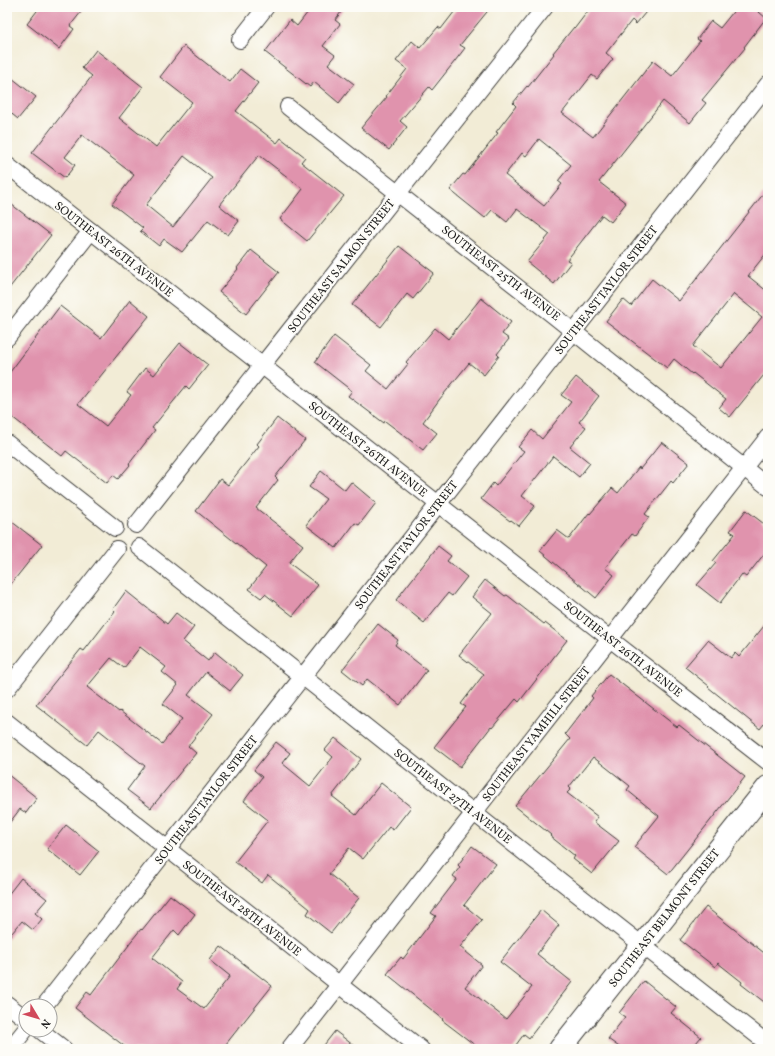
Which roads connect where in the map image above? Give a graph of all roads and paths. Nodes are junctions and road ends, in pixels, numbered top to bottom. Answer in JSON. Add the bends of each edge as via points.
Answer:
{"nodes":[{"id":1,"x":266,"y":7,"type":"edge"},
{"id":2,"x":545,"y":7,"type":"edge"},
{"id":3,"x":240,"y":40,"type":"dead end"},
{"id":4,"x":768,"y":84,"type":"edge"},
{"id":5,"x":288,"y":107,"type":"dead end"},
{"id":6,"x":7,"y":165,"type":"edge"},
{"id":7,"x":398,"y":192,"type":"junction"},
{"id":8,"x":91,"y":232,"type":"junction"},
{"id":9,"x":574,"y":331,"type":"junction"},
{"id":10,"x":7,"y":338,"type":"edge"},
{"id":11,"x":262,"y":365,"type":"junction"},
{"id":12,"x":768,"y":437,"type":"edge"},
{"id":13,"x":7,"y":443,"type":"edge"},
{"id":14,"x":744,"y":468,"type":"junction"},
{"id":15,"x":768,"y":487,"type":"edge"},
{"id":16,"x":438,"y":504,"type":"junction"},
{"id":17,"x":136,"y":525,"type":"junction"},
{"id":18,"x":115,"y":528,"type":"junction"},
{"id":19,"x":139,"y":547,"type":"junction"},
{"id":20,"x":117,"y":549,"type":"junction"},
{"id":21,"x":610,"y":640,"type":"junction"},
{"id":22,"x":303,"y":676,"type":"junction"},
{"id":23,"x":7,"y":689,"type":"edge"},
{"id":24,"x":7,"y":722,"type":"edge"},
{"id":25,"x":768,"y":762,"type":"edge"},
{"id":26,"x":768,"y":787,"type":"edge"},
{"id":27,"x":474,"y":813,"type":"junction"},
{"id":28,"x":168,"y":849,"type":"junction"},
{"id":29,"x":642,"y":945,"type":"junction"},
{"id":30,"x":339,"y":985,"type":"junction"},
{"id":31,"x":50,"y":998,"type":"edge"},
{"id":32,"x":7,"y":1004,"type":"edge"},
{"id":33,"x":18,"y":1013,"type":"edge"},
{"id":34,"x":19,"y":1038,"type":"edge"},
{"id":35,"x":50,"y":1038,"type":"edge"},
{"id":36,"x":768,"y":1044,"type":"edge"},
{"id":37,"x":10,"y":1049,"type":"edge"},
{"id":38,"x":64,"y":1049,"type":"edge"},
{"id":39,"x":289,"y":1049,"type":"edge"},
{"id":40,"x":421,"y":1049,"type":"edge"},
{"id":41,"x":560,"y":1049,"type":"edge"}],
"edges":[{"from":1,"to":3,"type":"street"},
{"from":2,"to":7,"type":"street","name":"SOUTHEAST SALMON STREET"},
{"from":4,"to":9,"type":"street","name":"SOUTHEAST TAYLOR STREET"},
{"from":5,"to":7,"type":"street","name":"SOUTHEAST 25TH AVENUE"},
{"from":6,"to":8,"type":"street","name":"SOUTHEAST 26TH AVENUE"},
{"from":7,"to":9,"type":"street","name":"SOUTHEAST 25TH AVENUE"},
{"from":7,"to":11,"type":"street","name":"SOUTHEAST SALMON STREET"},
{"from":8,"to":10,"type":"street"},
{"from":8,"to":11,"type":"street","name":"SOUTHEAST 26TH AVENUE"},
{"from":9,"to":14,"type":"street","name":"SOUTHEAST 25TH AVENUE"},
{"from":9,"to":16,"type":"street","name":"SOUTHEAST TAYLOR STREET"},
{"from":11,"to":16,"type":"street","name":"SOUTHEAST 26TH AVENUE"},
{"from":11,"to":17,"type":"street","name":"SOUTHEAST SALMON STREET"},
{"from":12,"to":14,"type":"street","name":"SOUTHEAST YAMHILL STREET"},
{"from":13,"to":18,"type":"street"},
{"from":14,"to":15,"type":"street","name":"SOUTHEAST 25TH AVENUE"},
{"from":14,"to":21,"type":"street","name":"SOUTHEAST YAMHILL STREET"},
{"from":16,"to":21,"type":"street","name":"SOUTHEAST 26TH AVENUE"},
{"from":16,"to":22,"type":"street","name":"SOUTHEAST TAYLOR STREET"},
{"from":17,"to":18,"type":"street","via":[[127,522]]},
{"from":17,"to":19,"type":"street","via":[[142,533],[142,543]]},
{"from":18,"to":20,"type":"street","via":[[112,532],[112,541]]},
{"from":19,"to":20,"type":"street","via":[[131,553]]},
{"from":19,"to":22,"type":"street","name":"SOUTHEAST 27TH AVENUE"},
{"from":20,"to":23,"type":"street"},
{"from":21,"to":25,"type":"street","name":"SOUTHEAST 26TH AVENUE"},
{"from":21,"to":27,"type":"street","name":"SOUTHEAST YAMHILL STREET"},
{"from":22,"to":27,"type":"street","name":"SOUTHEAST 27TH AVENUE"},
{"from":22,"to":28,"type":"street","name":"SOUTHEAST TAYLOR STREET"},
{"from":24,"to":28,"type":"street","name":"SOUTHEAST 28TH AVENUE"},
{"from":26,"to":29,"type":"main road","name":"SOUTHEAST BELMONT STREET"},
{"from":27,"to":29,"type":"street","name":"SOUTHEAST 27TH AVENUE"},
{"from":27,"to":30,"type":"street","name":"SOUTHEAST YAMHILL STREET"},
{"from":28,"to":30,"type":"street","name":"SOUTHEAST 28TH AVENUE"},
{"from":28,"to":31,"type":"street","name":"SOUTHEAST TAYLOR STREET"},
{"from":29,"to":36,"type":"street","name":"SOUTHEAST 27TH AVENUE"},
{"from":29,"to":41,"type":"main road","name":"SOUTHEAST BELMONT STREET"},
{"from":30,"to":39,"type":"street","name":"SOUTHEAST YAMHILL STREET"},
{"from":30,"to":40,"type":"street","name":"SOUTHEAST 28TH AVENUE"},
{"from":32,"to":33,"type":"street"},
{"from":34,"to":37,"type":"street"},
{"from":35,"to":38,"type":"street"}]}
